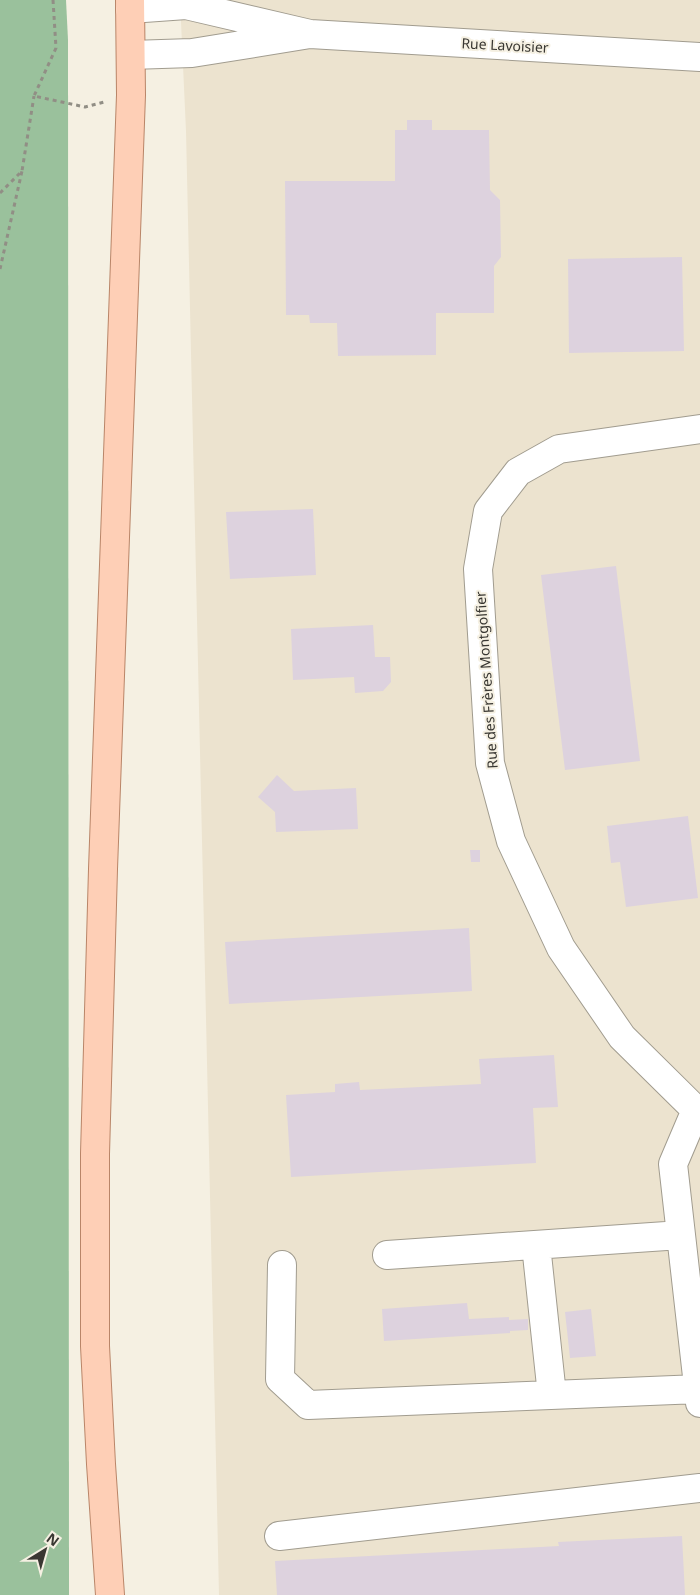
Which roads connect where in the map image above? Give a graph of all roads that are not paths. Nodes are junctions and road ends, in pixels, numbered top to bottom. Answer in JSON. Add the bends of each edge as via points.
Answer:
{"nodes":[{"id":1,"x":130,"y":4,"type":"edge"},
{"id":2,"x":310,"y":34,"type":"junction"},
{"id":3,"x":131,"y":55,"type":"junction"},
{"id":4,"x":700,"y":57,"type":"edge"},
{"id":5,"x":700,"y":429,"type":"edge"},
{"id":6,"x":698,"y":1111,"type":"edge"},
{"id":7,"x":681,"y":1235,"type":"junction"},
{"id":8,"x":536,"y":1245,"type":"junction"},
{"id":9,"x":387,"y":1255,"type":"dead end"},
{"id":10,"x":282,"y":1264,"type":"dead end"},
{"id":11,"x":552,"y":1395,"type":"junction"},
{"id":12,"x":699,"y":1396,"type":"edge"},
{"id":13,"x":700,"y":1488,"type":"edge"},
{"id":14,"x":279,"y":1536,"type":"dead end"},
{"id":15,"x":110,"y":1595,"type":"edge"}],
"edges":[{"from":1,"to":2,"type":"street","name":"Rue Lavoisier","via":[[186,5]]},
{"from":1,"to":3,"type":"main road"},
{"from":2,"to":3,"type":"street","name":"Rue Lavoisier","via":[[192,54]]},
{"from":2,"to":4,"type":"street","name":"Rue Lavoisier"},
{"from":3,"to":15,"type":"main road","via":[[95,1154],[96,1346]]},
{"from":5,"to":6,"type":"street","name":"Rue des Frères Montgolfier","via":[[559,449],[518,472],[488,511],[478,569],[490,763],[511,841],[561,948],[622,1037]]},
{"from":6,"to":7,"type":"street","via":[[673,1164]]},
{"from":7,"to":8,"type":"street"},
{"from":7,"to":12,"type":"street"},
{"from":8,"to":9,"type":"street"},
{"from":8,"to":11,"type":"street"},
{"from":10,"to":11,"type":"street","via":[[280,1379],[308,1405]]},
{"from":11,"to":12,"type":"street"},
{"from":13,"to":14,"type":"street"}]}
